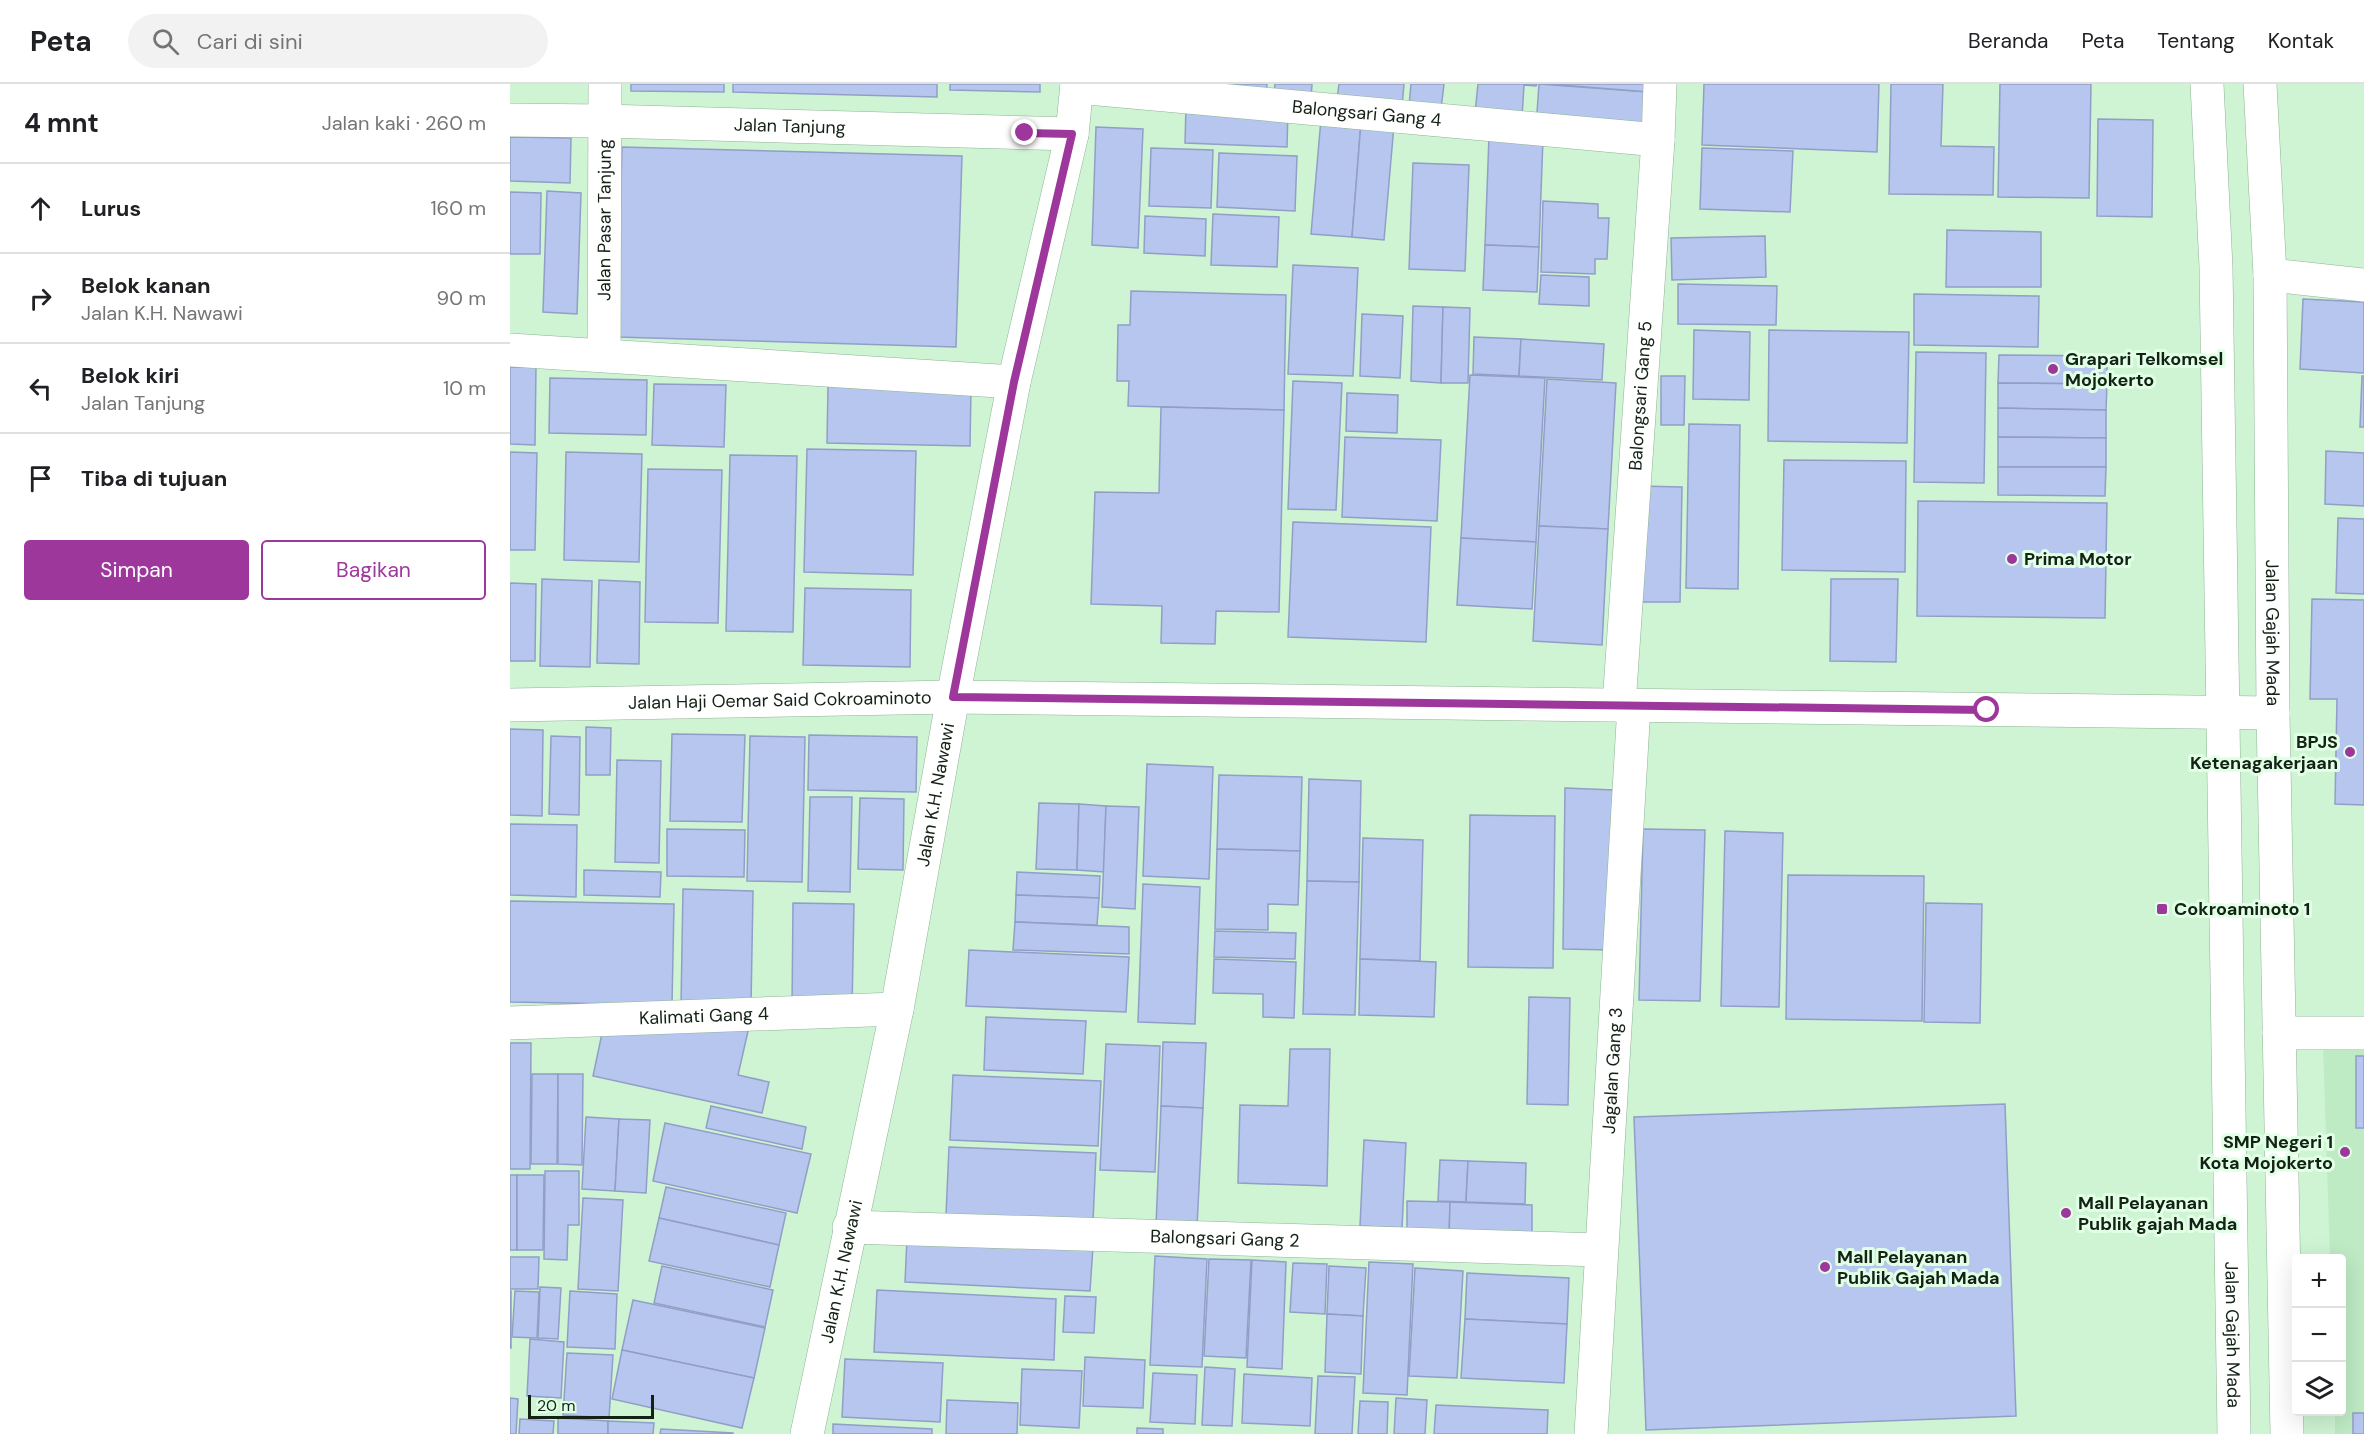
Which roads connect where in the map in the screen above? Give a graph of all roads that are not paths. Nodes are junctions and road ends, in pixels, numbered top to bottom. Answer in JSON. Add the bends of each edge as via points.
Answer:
{"nodes":[{"id":1,"x":605,"y":84,"type":"edge"},
{"id":2,"x":1660,"y":84,"type":"edge"},
{"id":3,"x":2207,"y":84,"type":"edge"},
{"id":4,"x":2260,"y":84,"type":"edge"},
{"id":5,"x":1077,"y":86,"type":"edge"},
{"id":6,"x":510,"y":120,"type":"edge"},
{"id":7,"x":604,"y":121,"type":"junction"},
{"id":8,"x":1072,"y":134,"type":"junction"},
{"id":9,"x":1658,"y":140,"type":"junction"},
{"id":10,"x":2270,"y":275,"type":"junction"},
{"id":11,"x":2364,"y":285,"type":"edge"},
{"id":12,"x":510,"y":350,"type":"edge"},
{"id":13,"x":604,"y":355,"type":"junction"},
{"id":14,"x":1014,"y":382,"type":"junction"},
{"id":15,"x":953,"y":697,"type":"junction"},
{"id":16,"x":510,"y":705,"type":"edge"},
{"id":17,"x":1627,"y":706,"type":"junction"},
{"id":18,"x":2221,"y":712,"type":"junction"},
{"id":19,"x":2273,"y":713,"type":"junction"},
{"id":20,"x":897,"y":1009,"type":"junction"},
{"id":21,"x":510,"y":1023,"type":"edge"},
{"id":22,"x":2279,"y":1033,"type":"junction"},
{"id":23,"x":2364,"y":1033,"type":"edge"},
{"id":24,"x":2230,"y":1097,"type":"junction"},
{"id":25,"x":2280,"y":1098,"type":"junction"},
{"id":26,"x":849,"y":1227,"type":"junction"},
{"id":27,"x":1601,"y":1250,"type":"junction"},
{"id":28,"x":807,"y":1434,"type":"edge"},
{"id":29,"x":1591,"y":1434,"type":"edge"},
{"id":30,"x":2234,"y":1434,"type":"edge"},
{"id":31,"x":2287,"y":1434,"type":"edge"}],
"edges":[{"from":1,"to":7,"type":"street","name":"Jalan Pasar Tanjung"},
{"from":2,"to":9,"type":"street","name":"Balongsari Gang 5"},
{"from":3,"to":18,"type":"street","name":"Jalan Gajah Mada","via":[[2216,267]]},
{"from":4,"to":10,"type":"street","name":"Jalan Gajah Mada"},
{"from":5,"to":8,"type":"street","name":"Jalan K.H. Nawawi"},
{"from":5,"to":9,"type":"street","name":"Balongsari Gang 4"},
{"from":6,"to":7,"type":"street","name":"Jalan Tanjung"},
{"from":7,"to":8,"type":"street","name":"Jalan Tanjung"},
{"from":7,"to":13,"type":"street","name":"Jalan Pasar Tanjung"},
{"from":8,"to":14,"type":"street","name":"Jalan K.H. Nawawi"},
{"from":9,"to":17,"type":"street","name":"Balongsari Gang 5"},
{"from":10,"to":11,"type":"street"},
{"from":10,"to":19,"type":"street","name":"Jalan Gajah Mada"},
{"from":12,"to":13,"type":"street"},
{"from":13,"to":14,"type":"street"},
{"from":14,"to":15,"type":"street","name":"Jalan K.H. Nawawi"},
{"from":15,"to":16,"type":"street","name":"Jalan Haji Oemar Said Cokroaminoto"},
{"from":15,"to":17,"type":"street","name":"Jalan Haji Oemar Said Cokroaminoto"},
{"from":15,"to":20,"type":"street","name":"Jalan K.H. Nawawi"},
{"from":17,"to":18,"type":"street","name":"Jalan Haji Oemar Said Cokroaminoto"},
{"from":17,"to":27,"type":"street","name":"Jagalan Gang 3"},
{"from":18,"to":19,"type":"street","name":"Jalan Haji Oemar Said Cokroaminoto"},
{"from":18,"to":24,"type":"street","name":"Jalan Gajah Mada"},
{"from":19,"to":22,"type":"street","name":"Jalan Gajah Mada"},
{"from":20,"to":21,"type":"street","name":"Kalimati Gang 4"},
{"from":20,"to":26,"type":"street","name":"Jalan K.H. Nawawi"},
{"from":22,"to":23,"type":"street"},
{"from":22,"to":25,"type":"street","name":"Jalan Gajah Mada"},
{"from":24,"to":25,"type":"street"},
{"from":24,"to":30,"type":"street","name":"Jalan Gajah Mada"},
{"from":25,"to":31,"type":"street","name":"Jalan Gajah Mada"},
{"from":26,"to":27,"type":"street","name":"Balongsari Gang 2"},
{"from":26,"to":28,"type":"street","name":"Jalan K.H. Nawawi"},
{"from":27,"to":29,"type":"street","name":"Jagalan Gang 3"}]}
